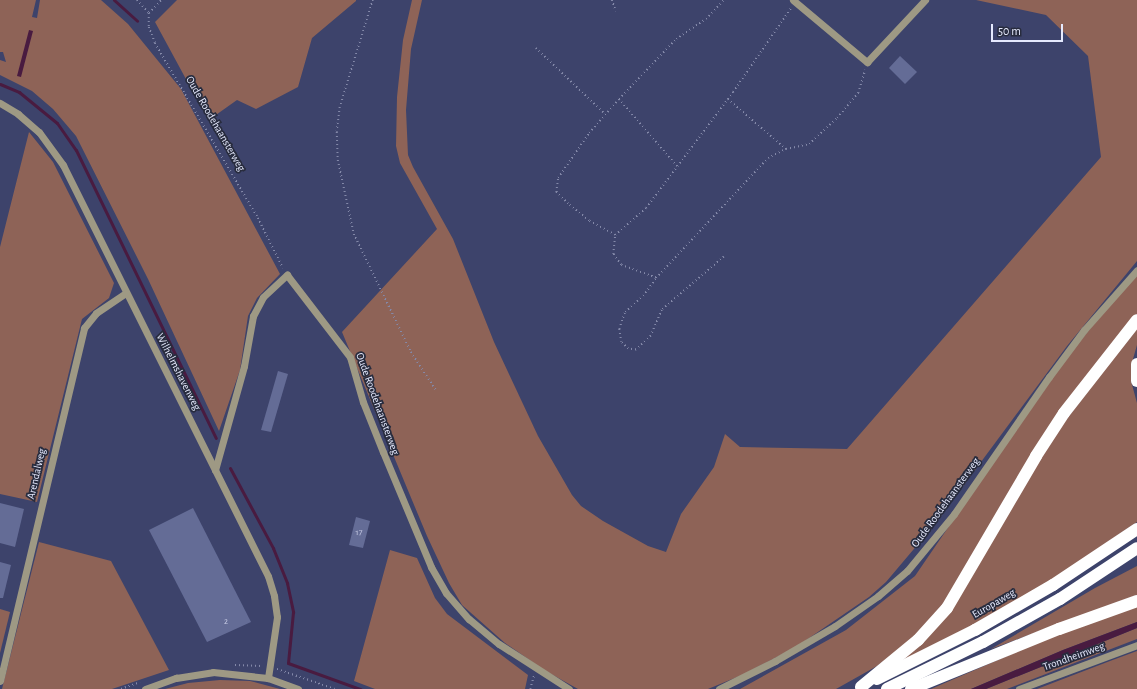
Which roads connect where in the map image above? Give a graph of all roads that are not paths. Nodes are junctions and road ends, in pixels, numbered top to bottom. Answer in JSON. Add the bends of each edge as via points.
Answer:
{"nodes":[{"id":1,"x":925,"y":0,"type":"edge"},
{"id":2,"x":794,"y":1,"type":"edge"},
{"id":3,"x":0,"y":103,"type":"edge"},
{"id":4,"x":1137,"y":270,"type":"edge"},
{"id":5,"x":126,"y":293,"type":"junction"},
{"id":6,"x":1137,"y":320,"type":"edge"},
{"id":7,"x":1137,"y":364,"type":"edge"},
{"id":8,"x":1137,"y":381,"type":"edge"},
{"id":9,"x":215,"y":470,"type":"junction"},
{"id":10,"x":1137,"y":529,"type":"edge"},
{"id":11,"x":1137,"y":548,"type":"edge"},
{"id":12,"x":1137,"y":601,"type":"edge"},
{"id":13,"x":1137,"y":645,"type":"edge"},
{"id":14,"x":268,"y":678,"type":"junction"},
{"id":15,"x":0,"y":681,"type":"edge"},
{"id":16,"x":859,"y":688,"type":"edge"},
{"id":17,"x":145,"y":689,"type":"edge"},
{"id":18,"x":298,"y":689,"type":"edge"},
{"id":19,"x":569,"y":689,"type":"edge"},
{"id":20,"x":719,"y":689,"type":"edge"},
{"id":21,"x":887,"y":689,"type":"edge"},
{"id":22,"x":911,"y":689,"type":"edge"},
{"id":23,"x":1019,"y":689,"type":"edge"}],
"edges":[{"from":1,"to":2,"type":"street","via":[[867,62]]},
{"from":3,"to":5,"type":"street","name":"Wilhelmshavenweg","via":[[29,122],[56,153]]},
{"from":4,"to":20,"type":"street","name":"Oude Roodehaansterweg","via":[[1057,365],[954,514],[907,570],[878,596],[835,626],[775,662]]},
{"from":5,"to":9,"type":"street","name":"Wilhelmshavenweg"},
{"from":5,"to":15,"type":"street","name":"Arendalweg","via":[[92,316],[82,332]]},
{"from":6,"to":16,"type":"highway","via":[[1068,407],[1036,456],[947,608],[918,640]]},
{"from":7,"to":8,"type":"highway"},
{"from":9,"to":14,"type":"street","name":"Wilhelmshavenweg","via":[[268,576],[274,596],[277,628]]},
{"from":9,"to":19,"type":"street","name":"Oude Roodehaansterweg","via":[[244,366],[253,316],[263,297],[287,275],[350,357],[363,402],[438,580],[456,605],[474,623],[536,669]]},
{"from":10,"to":16,"type":"highway","name":"Europaweg","via":[[1021,604]]},
{"from":11,"to":21,"type":"highway","via":[[1060,598],[990,638]]},
{"from":12,"to":22,"type":"highway","via":[[1059,629]]},
{"from":13,"to":23,"type":"street","name":"Trondheimweg"},
{"from":14,"to":17,"type":"street","via":[[226,672],[201,673]]},
{"from":14,"to":18,"type":"street"}]}
